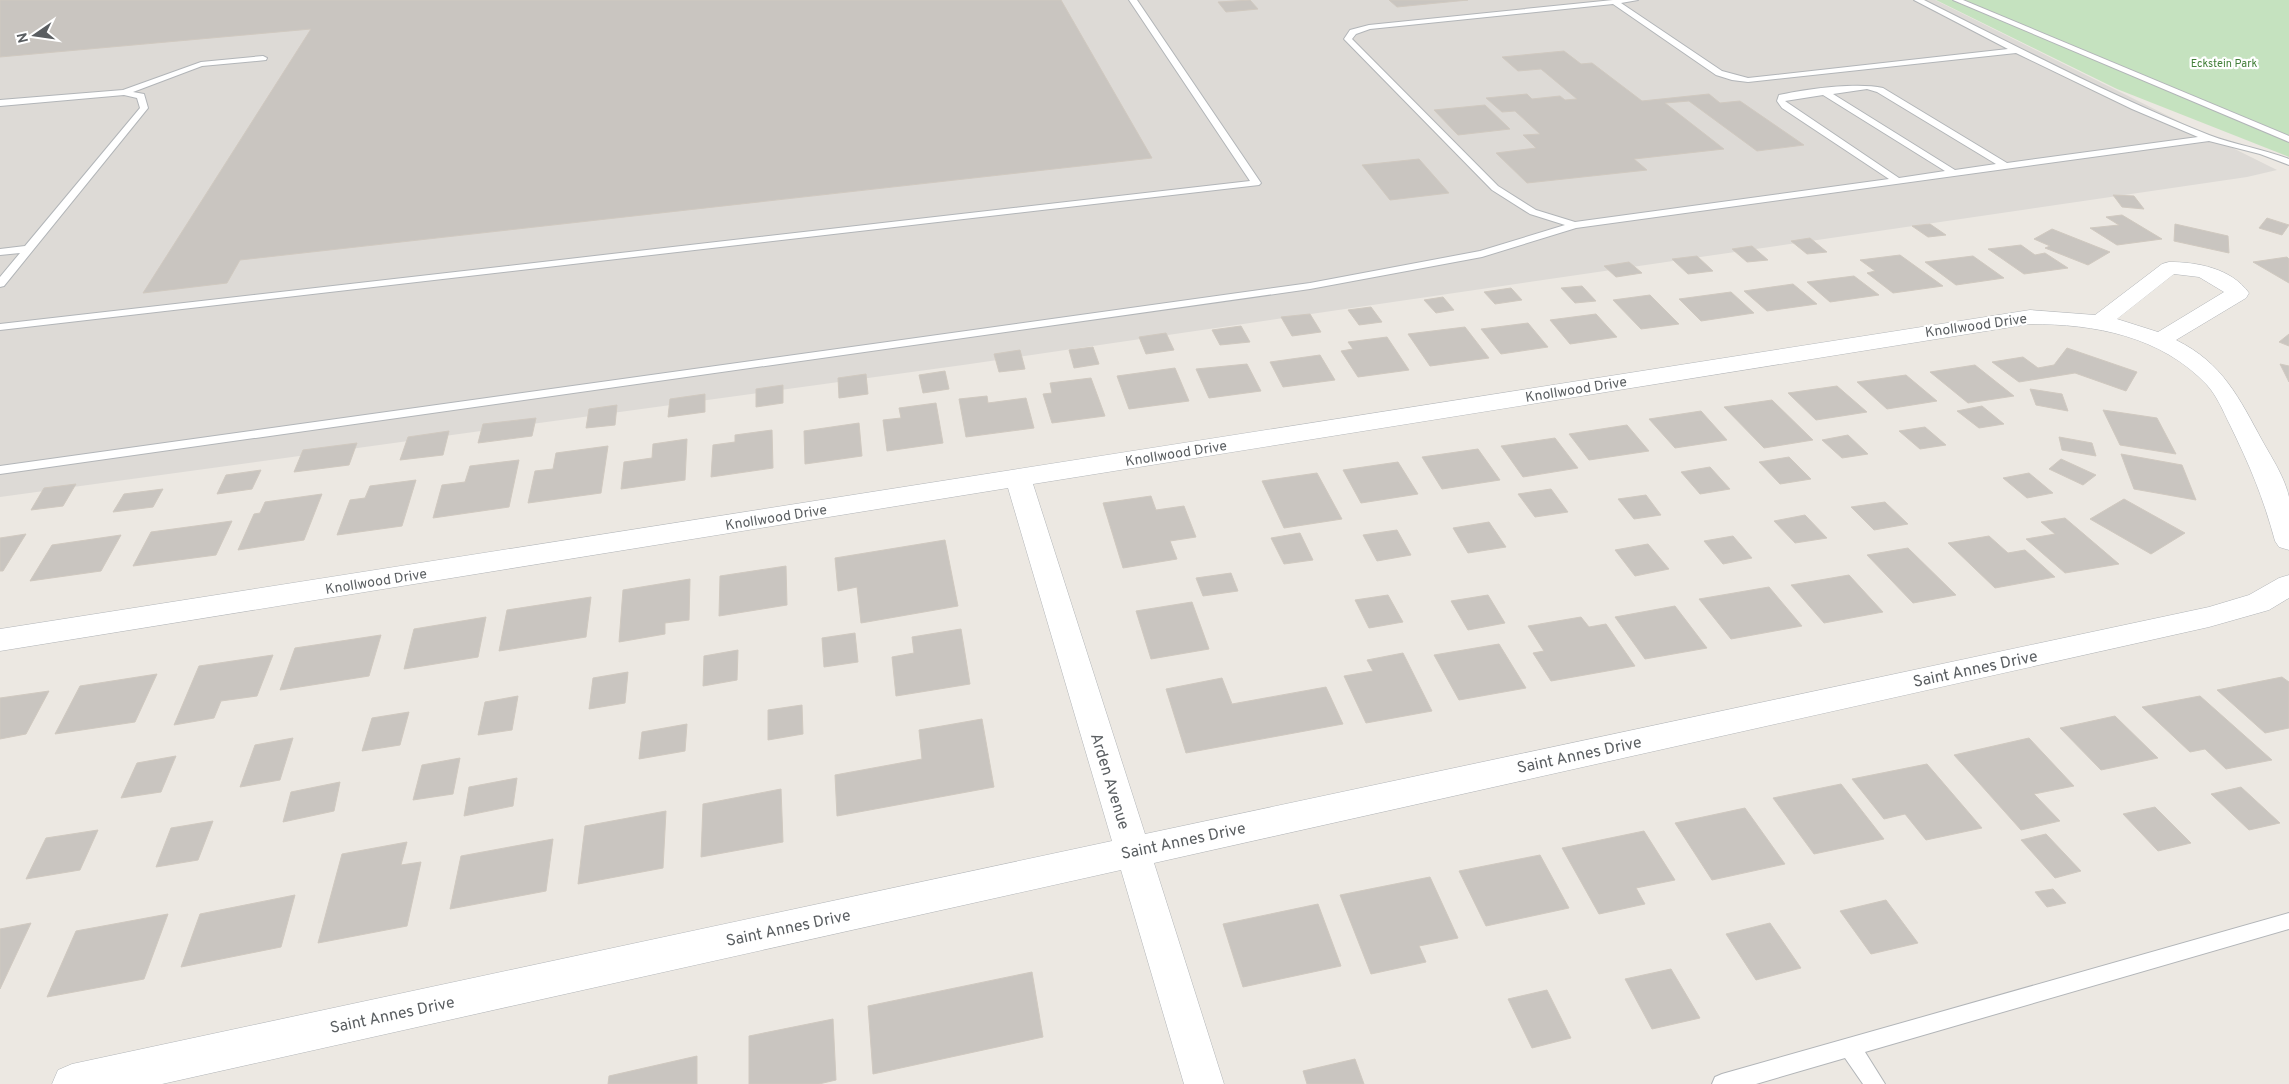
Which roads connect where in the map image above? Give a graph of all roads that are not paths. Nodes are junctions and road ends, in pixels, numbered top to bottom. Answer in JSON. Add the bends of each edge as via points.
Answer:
{"nodes":[{"id":1,"x":1133,"y":0,"type":"edge"},
{"id":2,"x":1634,"y":0,"type":"edge"},
{"id":3,"x":1918,"y":0,"type":"edge"},
{"id":4,"x":1957,"y":0,"type":"edge"},
{"id":5,"x":1614,"y":2,"type":"junction"},
{"id":6,"x":2018,"y":50,"type":"junction"},
{"id":7,"x":262,"y":58,"type":"dead end"},
{"id":8,"x":1824,"y":91,"type":"junction"},
{"id":9,"x":124,"y":92,"type":"junction"},
{"id":10,"x":0,"y":104,"type":"edge"},
{"id":11,"x":2209,"y":138,"type":"junction"},
{"id":12,"x":2289,"y":139,"type":"edge"},
{"id":13,"x":2289,"y":162,"type":"edge"},
{"id":14,"x":2007,"y":167,"type":"junction"},
{"id":15,"x":1955,"y":174,"type":"junction"},
{"id":16,"x":1898,"y":181,"type":"junction"},
{"id":17,"x":1575,"y":225,"type":"junction"},
{"id":18,"x":29,"y":248,"type":"junction"},
{"id":19,"x":0,"y":252,"type":"edge"},
{"id":20,"x":0,"y":284,"type":"edge"},
{"id":21,"x":2101,"y":321,"type":"junction"},
{"id":22,"x":0,"y":327,"type":"edge"},
{"id":23,"x":2158,"y":341,"type":"junction"},
{"id":24,"x":0,"y":470,"type":"edge"},
{"id":25,"x":1018,"y":479,"type":"junction"},
{"id":26,"x":2289,"y":541,"type":"edge"},
{"id":27,"x":2289,"y":584,"type":"edge"},
{"id":28,"x":0,"y":640,"type":"edge"},
{"id":29,"x":1132,"y":851,"type":"junction"},
{"id":30,"x":2289,"y":921,"type":"edge"},
{"id":31,"x":1850,"y":1048,"type":"junction"},
{"id":32,"x":72,"y":1084,"type":"edge"},
{"id":33,"x":1204,"y":1084,"type":"edge"},
{"id":34,"x":1722,"y":1084,"type":"edge"},
{"id":35,"x":1875,"y":1084,"type":"edge"}],
"edges":[{"from":1,"to":22,"type":"lane","via":[[1256,182]]},
{"from":2,"to":5,"type":"lane"},
{"from":3,"to":6,"type":"lane"},
{"from":4,"to":12,"type":"lane"},
{"from":5,"to":6,"type":"lane","via":[[1720,73],[1748,80]]},
{"from":5,"to":17,"type":"lane","via":[[1369,27],[1352,32],[1348,40],[1496,188],[1533,212]]},
{"from":6,"to":11,"type":"lane"},
{"from":7,"to":9,"type":"lane","via":[[201,64]]},
{"from":8,"to":14,"type":"lane","via":[[1867,86],[1880,90]]},
{"from":8,"to":15,"type":"lane"},
{"from":8,"to":16,"type":"lane","via":[[1782,97],[1781,101]]},
{"from":9,"to":10,"type":"lane"},
{"from":9,"to":18,"type":"lane","via":[[141,96],[144,108]]},
{"from":11,"to":13,"type":"lane"},
{"from":11,"to":14,"type":"lane"},
{"from":14,"to":15,"type":"lane"},
{"from":15,"to":16,"type":"lane"},
{"from":16,"to":17,"type":"lane"},
{"from":17,"to":24,"type":"lane","via":[[1482,254],[1310,286]]},
{"from":18,"to":19,"type":"lane"},
{"from":18,"to":20,"type":"lane"},
{"from":21,"to":23,"type":"street"},
{"from":21,"to":23,"type":"street","via":[[2169,268],[2200,269],[2223,280],[2238,293]]},
{"from":21,"to":25,"type":"street","name":"Knollwood Drive","via":[[2052,316],[1986,323]]},
{"from":23,"to":26,"type":"street","via":[[2196,363],[2228,397],[2267,474]]},
{"from":25,"to":28,"type":"street","name":"Knollwood Drive"},
{"from":25,"to":29,"type":"street","name":"Arden Avenue"},
{"from":27,"to":29,"type":"street","name":"Saint Annes Drive","via":[[2259,603],[2209,617]]},
{"from":29,"to":32,"type":"street","name":"Saint Annes Drive"},
{"from":29,"to":33,"type":"street","name":"Arden Avenue"},
{"from":30,"to":31,"type":"lane"},
{"from":31,"to":34,"type":"lane"},
{"from":31,"to":35,"type":"lane"}]}
